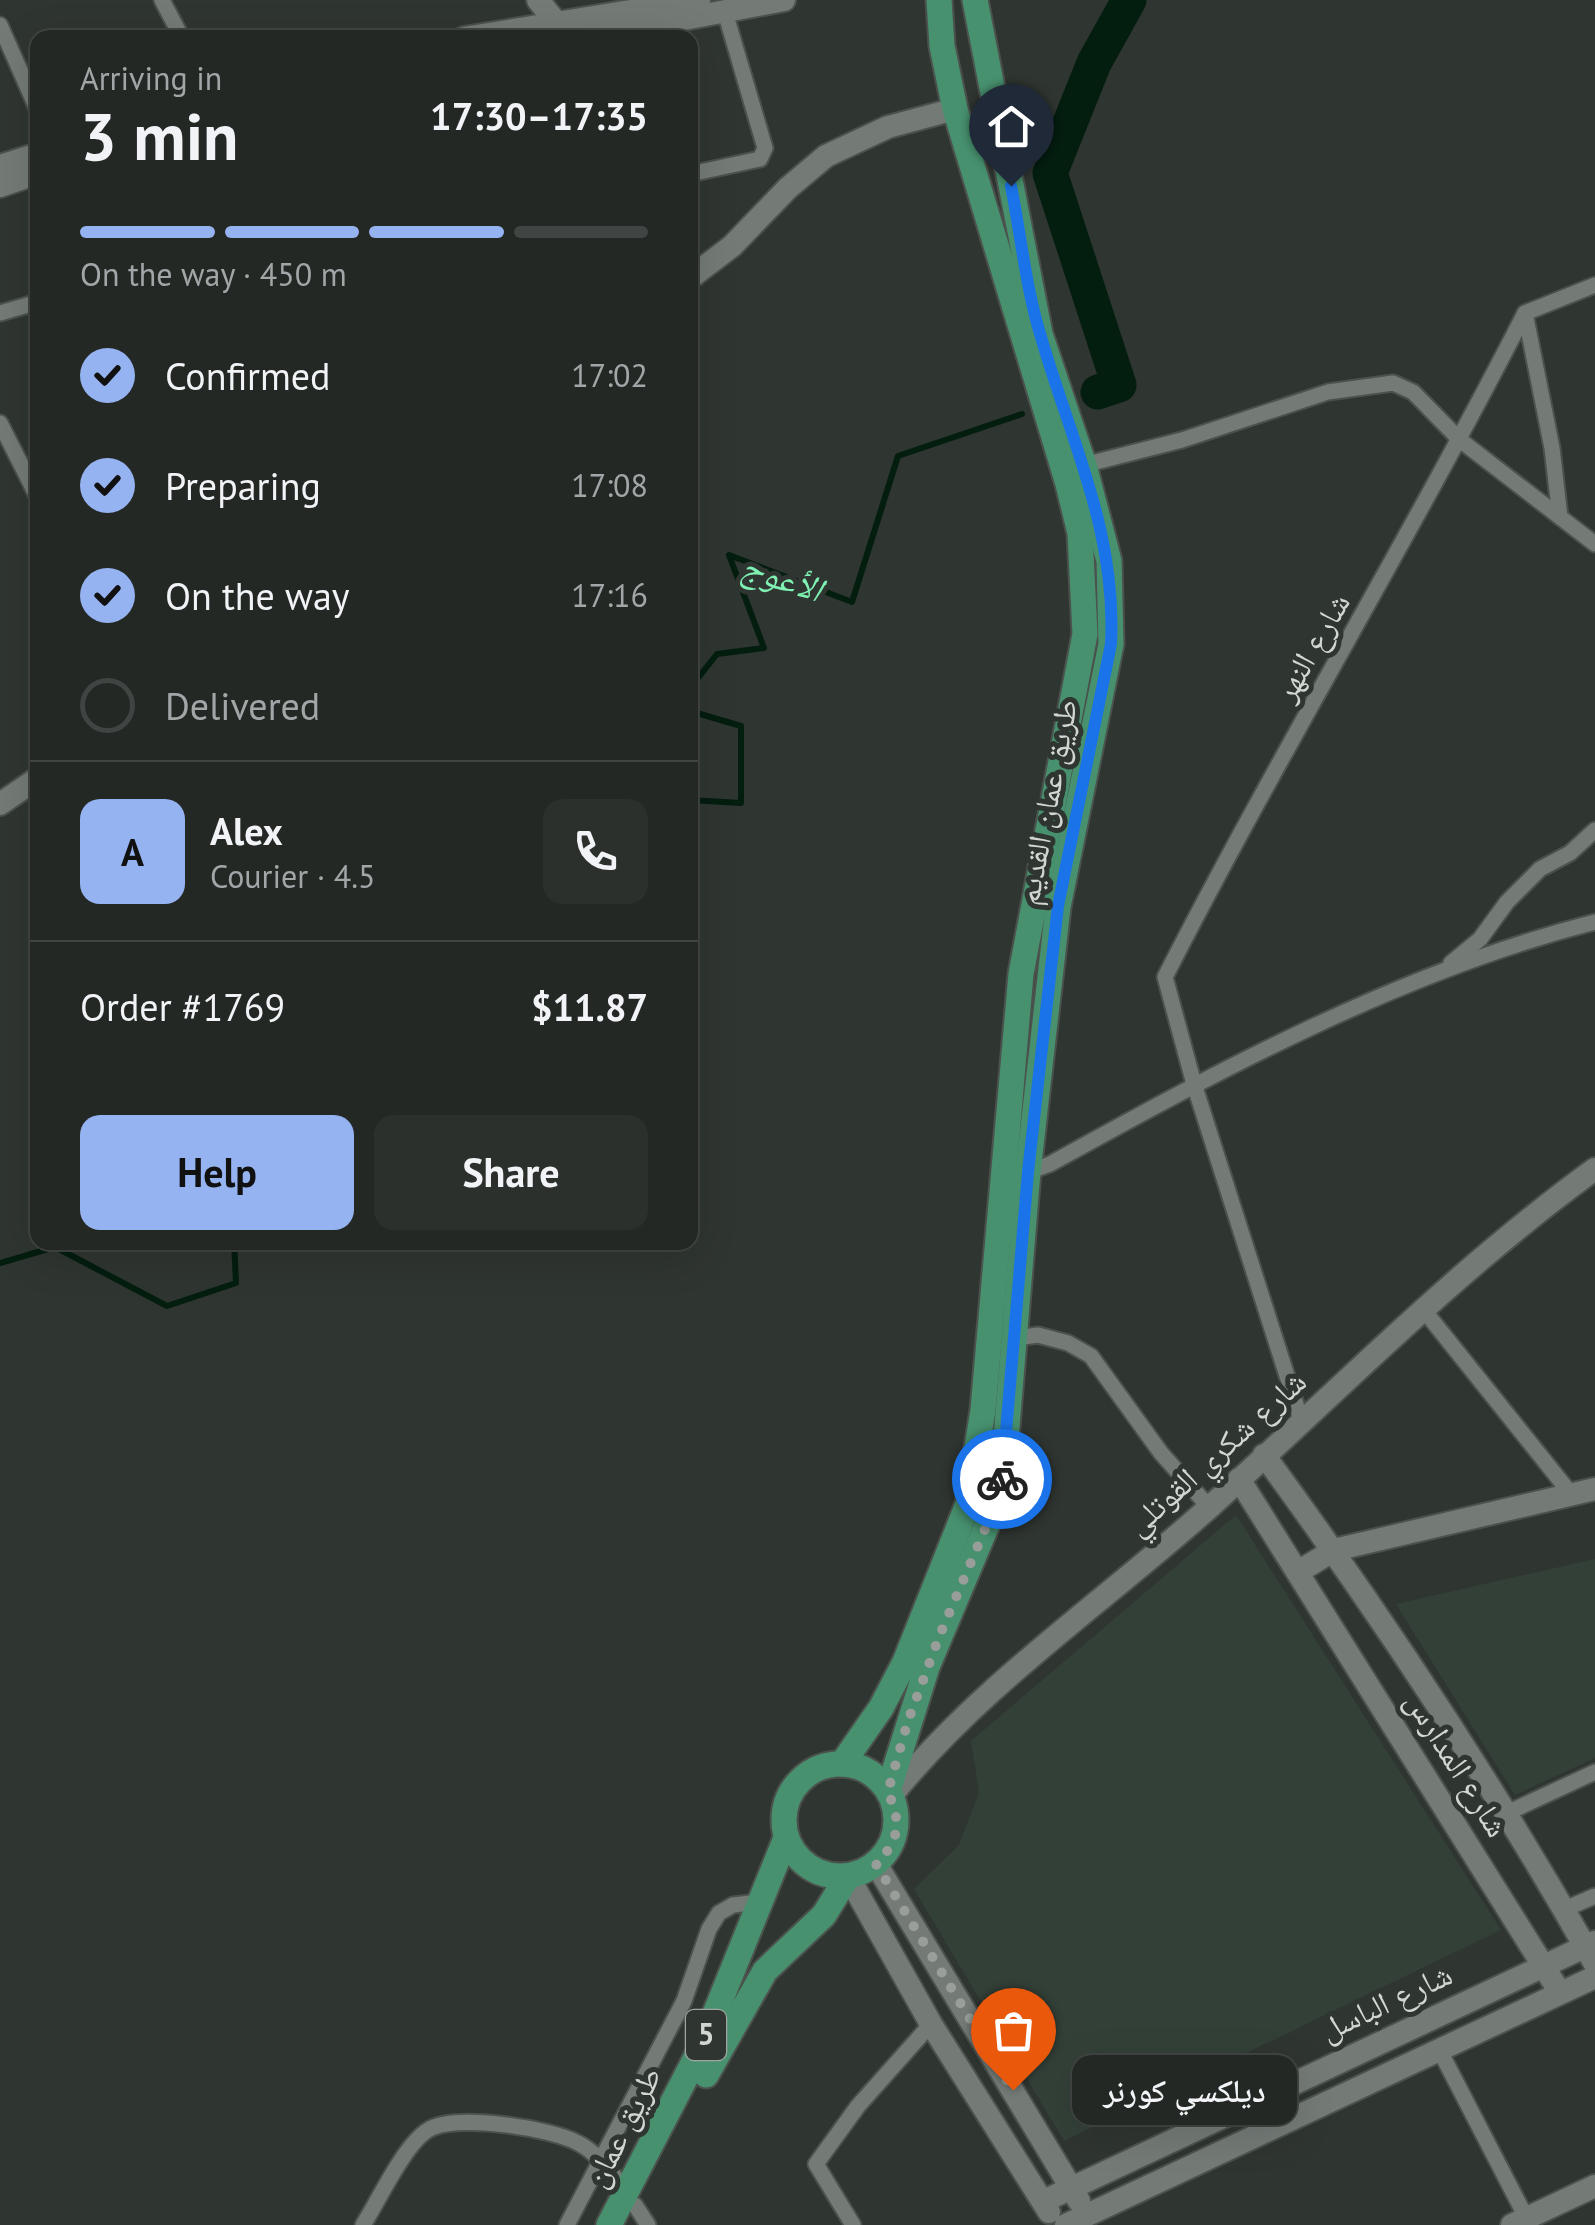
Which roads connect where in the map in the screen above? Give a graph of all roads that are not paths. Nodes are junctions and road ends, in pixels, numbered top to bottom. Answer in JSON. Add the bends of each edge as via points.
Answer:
{"nodes":[{"id":1,"x":162,"y":0,"type":"edge"},
{"id":2,"x":538,"y":0,"type":"edge"},
{"id":3,"x":698,"y":0,"type":"edge"},
{"id":4,"x":784,"y":0,"type":"edge"},
{"id":5,"x":939,"y":0,"type":"edge"},
{"id":6,"x":976,"y":0,"type":"edge"},
{"id":7,"x":725,"y":12,"type":"junction"},
{"id":8,"x":0,"y":25,"type":"edge"},
{"id":9,"x":562,"y":29,"type":"edge"},
{"id":10,"x":178,"y":30,"type":"edge"},
{"id":11,"x":627,"y":30,"type":"edge"},
{"id":12,"x":30,"y":93,"type":"edge"},
{"id":13,"x":956,"y":109,"type":"junction"},
{"id":14,"x":30,"y":157,"type":"edge"},
{"id":15,"x":0,"y":166,"type":"edge"},
{"id":16,"x":698,"y":173,"type":"edge"},
{"id":17,"x":30,"y":176,"type":"edge"},
{"id":18,"x":0,"y":186,"type":"edge"},
{"id":19,"x":698,"y":272,"type":"edge"},
{"id":20,"x":1595,"y":284,"type":"edge"},
{"id":21,"x":30,"y":304,"type":"edge"},
{"id":22,"x":0,"y":313,"type":"edge"},
{"id":23,"x":1524,"y":313,"type":"junction"},
{"id":24,"x":0,"y":422,"type":"edge"},
{"id":25,"x":1460,"y":440,"type":"junction"},
{"id":26,"x":1084,"y":465,"type":"junction"},
{"id":27,"x":30,"y":482,"type":"edge"},
{"id":28,"x":1560,"y":517,"type":"junction"},
{"id":29,"x":1595,"y":544,"type":"edge"},
{"id":30,"x":30,"y":783,"type":"edge"},
{"id":31,"x":0,"y":804,"type":"edge"},
{"id":32,"x":1595,"y":830,"type":"edge"},
{"id":33,"x":1595,"y":922,"type":"edge"},
{"id":34,"x":1440,"y":971,"type":"junction"},
{"id":35,"x":1194,"y":1084,"type":"junction"},
{"id":36,"x":1595,"y":1169,"type":"edge"},
{"id":37,"x":1028,"y":1172,"type":"junction"},
{"id":38,"x":1423,"y":1309,"type":"junction"},
{"id":39,"x":1016,"y":1338,"type":"junction"},
{"id":40,"x":1301,"y":1420,"type":"junction"},
{"id":41,"x":1264,"y":1455,"type":"junction"},
{"id":42,"x":1240,"y":1479,"type":"junction"},
{"id":43,"x":1595,"y":1489,"type":"edge"},
{"id":44,"x":1571,"y":1494,"type":"junction"},
{"id":45,"x":1209,"y":1507,"type":"junction"},
{"id":46,"x":1334,"y":1550,"type":"junction"},
{"id":47,"x":1298,"y":1572,"type":"junction"},
{"id":48,"x":842,"y":1764,"type":"junction"},
{"id":49,"x":1595,"y":1772,"type":"edge"},
{"id":50,"x":890,"y":1794,"type":"junction"},
{"id":51,"x":1508,"y":1813,"type":"junction"},
{"id":52,"x":786,"y":1838,"type":"junction"},
{"id":53,"x":876,"y":1864,"type":"junction"},
{"id":54,"x":848,"y":1876,"type":"junction"},
{"id":55,"x":1595,"y":1896,"type":"edge"},
{"id":56,"x":759,"y":1902,"type":"junction"},
{"id":57,"x":1564,"y":1909,"type":"junction"},
{"id":58,"x":1592,"y":1951,"type":"edge"},
{"id":59,"x":1544,"y":1964,"type":"junction"},
{"id":60,"x":1595,"y":1977,"type":"edge"},
{"id":61,"x":688,"y":1990,"type":"junction"},
{"id":62,"x":1559,"y":1991,"type":"junction"},
{"id":63,"x":717,"y":2008,"type":"junction"},
{"id":64,"x":931,"y":2024,"type":"junction"},
{"id":65,"x":1439,"y":2048,"type":"junction"},
{"id":66,"x":601,"y":2161,"type":"junction"},
{"id":67,"x":1595,"y":2186,"type":"edge"},
{"id":68,"x":1071,"y":2187,"type":"junction"},
{"id":69,"x":1044,"y":2201,"type":"junction"},
{"id":70,"x":634,"y":2212,"type":"edge"},
{"id":71,"x":1091,"y":2220,"type":"edge"},
{"id":72,"x":1523,"y":2223,"type":"edge"},
{"id":73,"x":363,"y":2225,"type":"edge"},
{"id":74,"x":567,"y":2225,"type":"edge"},
{"id":75,"x":609,"y":2225,"type":"edge"},
{"id":76,"x":853,"y":2225,"type":"edge"},
{"id":77,"x":1056,"y":2225,"type":"edge"},
{"id":78,"x":1066,"y":2225,"type":"edge"}],
"edges":[{"from":1,"to":10,"type":"street"},
{"from":2,"to":9,"type":"street"},
{"from":3,"to":9,"type":"street"},
{"from":4,"to":7,"type":"street"},
{"from":5,"to":13,"type":"main road","name":"طريق عمان القديم"},
{"from":6,"to":26,"type":"main road","name":"طريق عمان القديم","via":[[1040,334]]},
{"from":7,"to":11,"type":"street"},
{"from":7,"to":16,"type":"street","via":[[765,148],[760,159]]},
{"from":8,"to":12,"type":"street"},
{"from":13,"to":19,"type":"street","via":[[888,127],[826,156]]},
{"from":13,"to":48,"type":"main road","name":"طريق عمان القديم","via":[[1068,484],[1080,533],[1085,634],[1021,974],[983,1410],[968,1504],[905,1662]]},
{"from":14,"to":15,"type":"street"},
{"from":17,"to":18,"type":"street"},
{"from":20,"to":23,"type":"street"},
{"from":21,"to":22,"type":"street"},
{"from":23,"to":25,"type":"street","name":"شارع النهر"},
{"from":23,"to":28,"type":"street"},
{"from":24,"to":27,"type":"street"},
{"from":25,"to":26,"type":"street","via":[[1413,392],[1365,384]]},
{"from":25,"to":28,"type":"street"},
{"from":25,"to":35,"type":"street","name":"شارع النهر","via":[[1247,817],[1165,977]]},
{"from":26,"to":37,"type":"main road","name":"طريق عمان القديم","via":[[1109,560],[1111,644],[1058,906]]},
{"from":28,"to":29,"type":"street"},
{"from":30,"to":31,"type":"street"},
{"from":32,"to":34,"type":"street","via":[[1540,869],[1480,939]]},
{"from":33,"to":34,"type":"street"},
{"from":34,"to":35,"type":"street"},
{"from":35,"to":37,"type":"street"},
{"from":35,"to":40,"type":"street","name":"شارع النهر"},
{"from":36,"to":38,"type":"street","name":"شارع شكري القوتلي"},
{"from":37,"to":39,"type":"main road","name":"طريق عمان القديم"},
{"from":38,"to":40,"type":"street","name":"شارع شكري القوتلي"},
{"from":38,"to":44,"type":"street"},
{"from":39,"to":45,"type":"street","via":[[1038,1334],[1090,1356]]},
{"from":39,"to":50,"type":"main road","name":"طريق عمان القديم","via":[[1003,1474],[927,1667]]},
{"from":40,"to":41,"type":"street","name":"شارع شكري القوتلي"},
{"from":41,"to":42,"type":"street","name":"شارع شكري القوتلي"},
{"from":41,"to":46,"type":"street","name":"شارع المدارس"},
{"from":42,"to":45,"type":"street","name":"شارع شكري القوتلي"},
{"from":42,"to":47,"type":"street","name":"شارع المدارس"},
{"from":43,"to":44,"type":"street"},
{"from":44,"to":46,"type":"street"},
{"from":45,"to":50,"type":"street","name":"شارع شكري القوتلي","via":[[978,1700]]},
{"from":46,"to":47,"type":"street"},
{"from":46,"to":51,"type":"street","name":"شارع المدارس"},
{"from":47,"to":59,"type":"street","name":"شارع المدارس"},
{"from":48,"to":50,"type":"main road","via":[[860,1768]]},
{"from":48,"to":52,"type":"main road","via":[[808,1774],[795,1786],[786,1802]]},
{"from":49,"to":51,"type":"street"},
{"from":50,"to":53,"type":"main road","via":[[896,1833]]},
{"from":51,"to":57,"type":"street","name":"شارع المدارس"},
{"from":52,"to":54,"type":"main road","via":[[810,1868]]},
{"from":52,"to":56,"type":"main road","name":"طريق عمان","number":"5"},
{"from":53,"to":54,"type":"main road"},
{"from":53,"to":68,"type":"street"},
{"from":54,"to":64,"type":"street"},
{"from":54,"to":70,"type":"main road","name":"طريق عمان","number":"5","via":[[824,1915],[765,1971]]},
{"from":55,"to":57,"type":"street"},
{"from":56,"to":61,"type":"street","via":[[719,1913]]},
{"from":56,"to":63,"type":"main road","name":"طريق عمان","number":"5"},
{"from":57,"to":58,"type":"street","name":"شارع المدارس"},
{"from":58,"to":59,"type":"street","name":"شارع الباسل"},
{"from":59,"to":62,"type":"street","name":"شارع المدارس"},
{"from":59,"to":68,"type":"street","name":"شارع الباسل"},
{"from":60,"to":62,"type":"street","name":"شارع الباسل"},
{"from":61,"to":63,"type":"street"},
{"from":61,"to":66,"type":"street"},
{"from":62,"to":65,"type":"street","name":"شارع الباسل"},
{"from":63,"to":70,"type":"main road","name":"طريق عمان","number":"5"},
{"from":64,"to":69,"type":"street"},
{"from":64,"to":76,"type":"street","via":[[816,2164]]},
{"from":65,"to":71,"type":"street","name":"شارع الباسل"},
{"from":65,"to":72,"type":"street"},
{"from":66,"to":70,"type":"street"},
{"from":66,"to":73,"type":"street","via":[[555,2134],[444,2123],[413,2144]]},
{"from":66,"to":74,"type":"street"},
{"from":67,"to":72,"type":"street"},
{"from":68,"to":69,"type":"street","name":"شارع الباسل"},
{"from":68,"to":71,"type":"street"},
{"from":69,"to":77,"type":"street"},
{"from":70,"to":75,"type":"main road","name":"طريق عمان","number":"5"},
{"from":71,"to":78,"type":"street","name":"شارع الباسل"}]}
